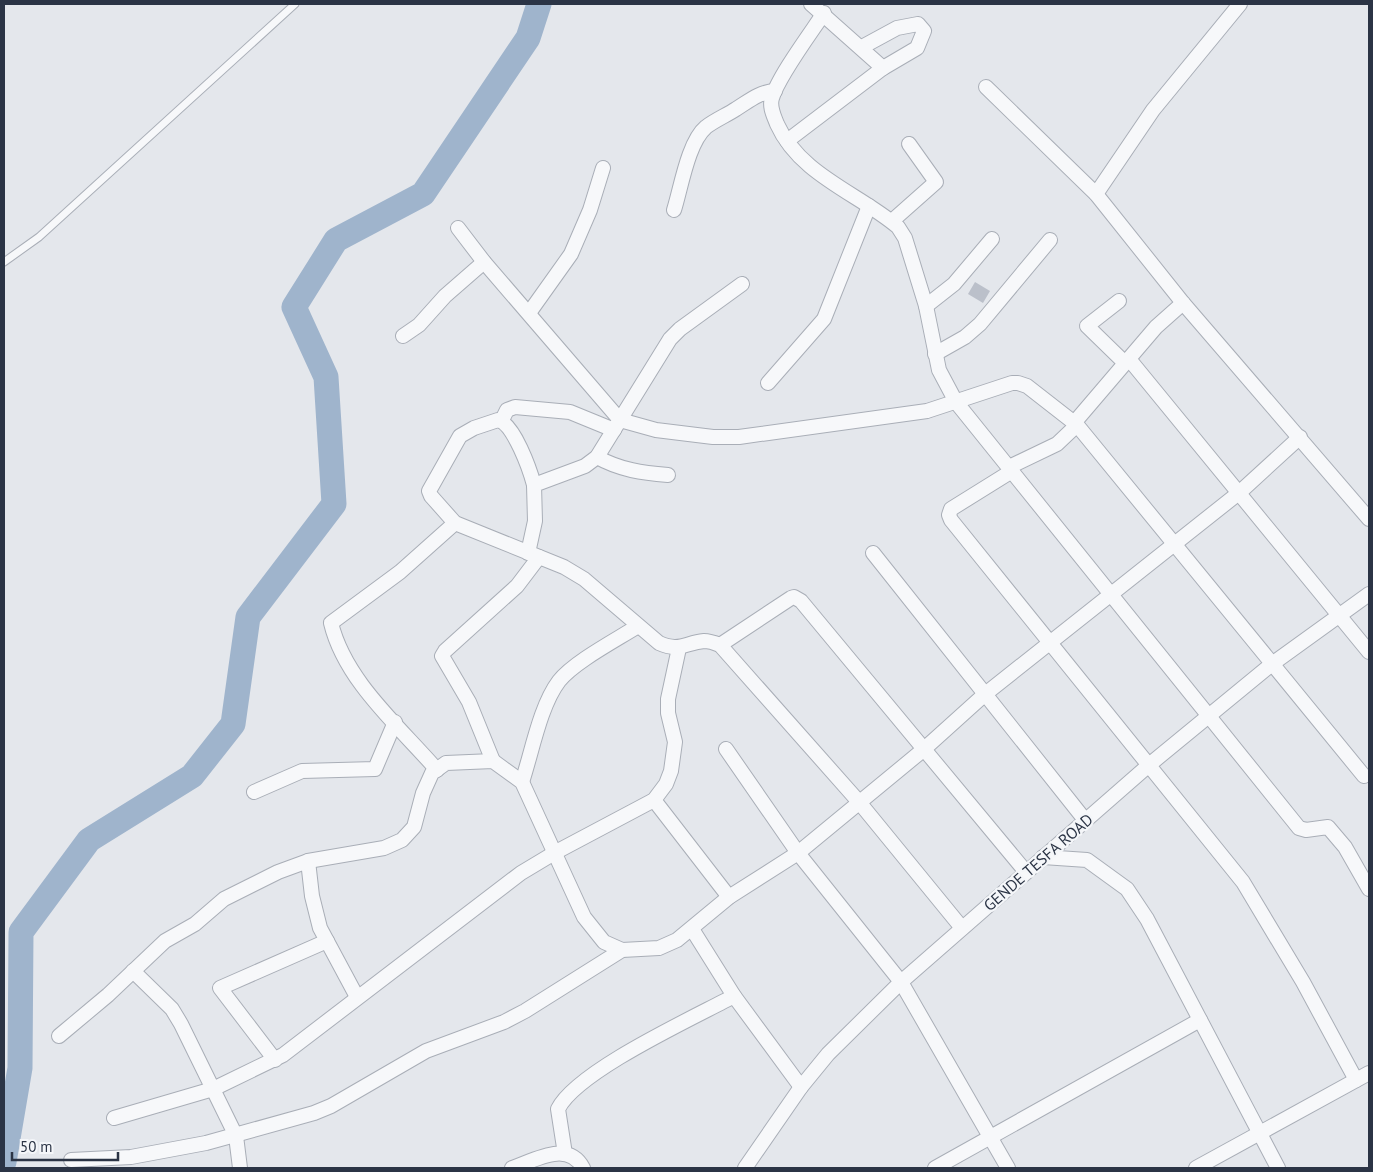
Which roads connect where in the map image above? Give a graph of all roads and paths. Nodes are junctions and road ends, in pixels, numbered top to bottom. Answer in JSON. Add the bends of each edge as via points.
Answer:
{"nodes":[{"id":1,"x":295,"y":4,"type":"edge"},
{"id":2,"x":812,"y":4,"type":"edge"},
{"id":3,"x":1240,"y":4,"type":"edge"},
{"id":4,"x":824,"y":14,"type":"junction"},
{"id":5,"x":862,"y":47,"type":"junction"},
{"id":6,"x":883,"y":68,"type":"junction"},
{"id":7,"x":986,"y":87,"type":"dead end"},
{"id":8,"x":775,"y":91,"type":"junction"},
{"id":9,"x":787,"y":141,"type":"junction"},
{"id":10,"x":909,"y":144,"type":"dead end"},
{"id":11,"x":603,"y":168,"type":"dead end"},
{"id":12,"x":1096,"y":194,"type":"junction"},
{"id":13,"x":869,"y":206,"type":"junction"},
{"id":14,"x":674,"y":210,"type":"dead end"},
{"id":15,"x":892,"y":221,"type":"junction"},
{"id":16,"x":458,"y":228,"type":"dead end"},
{"id":17,"x":992,"y":239,"type":"dead end"},
{"id":18,"x":1050,"y":240,"type":"dead end"},
{"id":19,"x":4,"y":262,"type":"edge"},
{"id":20,"x":484,"y":262,"type":"junction"},
{"id":21,"x":742,"y":284,"type":"dead end"},
{"id":22,"x":1119,"y":301,"type":"dead end"},
{"id":23,"x":1183,"y":303,"type":"junction"},
{"id":24,"x":926,"y":306,"type":"junction"},
{"id":25,"x":529,"y":313,"type":"junction"},
{"id":26,"x":403,"y":336,"type":"dead end"},
{"id":27,"x":935,"y":354,"type":"junction"},
{"id":28,"x":1127,"y":361,"type":"junction"},
{"id":29,"x":768,"y":383,"type":"dead end"},
{"id":30,"x":956,"y":402,"type":"junction"},
{"id":31,"x":502,"y":420,"type":"junction"},
{"id":32,"x":1075,"y":424,"type":"junction"},
{"id":33,"x":617,"y":425,"type":"junction"},
{"id":34,"x":1300,"y":438,"type":"junction"},
{"id":35,"x":597,"y":457,"type":"junction"},
{"id":36,"x":1010,"y":469,"type":"junction"},
{"id":37,"x":668,"y":475,"type":"dead end"},
{"id":38,"x":534,"y":486,"type":"junction"},
{"id":39,"x":1240,"y":492,"type":"junction"},
{"id":40,"x":1369,"y":520,"type":"edge"},
{"id":41,"x":455,"y":523,"type":"junction"},
{"id":42,"x":1175,"y":544,"type":"junction"},
{"id":43,"x":873,"y":553,"type":"dead end"},
{"id":44,"x":534,"y":555,"type":"junction"},
{"id":45,"x":1112,"y":594,"type":"junction"},
{"id":46,"x":1369,"y":594,"type":"edge"},
{"id":47,"x":1338,"y":615,"type":"junction"},
{"id":48,"x":638,"y":626,"type":"junction"},
{"id":49,"x":1049,"y":643,"type":"junction"},
{"id":50,"x":720,"y":645,"type":"junction"},
{"id":51,"x":679,"y":648,"type":"junction"},
{"id":52,"x":1369,"y":652,"type":"edge"},
{"id":53,"x":1272,"y":664,"type":"junction"},
{"id":54,"x":984,"y":695,"type":"junction"},
{"id":55,"x":1209,"y":715,"type":"junction"},
{"id":56,"x":395,"y":722,"type":"junction"},
{"id":57,"x":726,"y":749,"type":"dead end"},
{"id":58,"x":923,"y":750,"type":"junction"},
{"id":59,"x":493,"y":762,"type":"junction"},
{"id":60,"x":1149,"y":765,"type":"junction"},
{"id":61,"x":437,"y":770,"type":"junction"},
{"id":62,"x":1364,"y":776,"type":"dead end"},
{"id":63,"x":522,"y":782,"type":"junction"},
{"id":64,"x":254,"y":792,"type":"dead end"},
{"id":65,"x":654,"y":800,"type":"junction"},
{"id":66,"x":859,"y":802,"type":"junction"},
{"id":67,"x":1086,"y":820,"type":"junction"},
{"id":68,"x":556,"y":852,"type":"junction"},
{"id":69,"x":798,"y":853,"type":"junction"},
{"id":70,"x":1043,"y":857,"type":"junction"},
{"id":71,"x":308,"y":861,"type":"junction"},
{"id":72,"x":1026,"y":872,"type":"junction"},
{"id":73,"x":1369,"y":889,"type":"edge"},
{"id":74,"x":729,"y":897,"type":"junction"},
{"id":75,"x":962,"y":928,"type":"junction"},
{"id":76,"x":692,"y":929,"type":"junction"},
{"id":77,"x":327,"y":941,"type":"junction"},
{"id":78,"x":622,"y":950,"type":"junction"},
{"id":79,"x":133,"y":971,"type":"junction"},
{"id":80,"x":901,"y":982,"type":"junction"},
{"id":81,"x":357,"y":996,"type":"junction"},
{"id":82,"x":734,"y":996,"type":"junction"},
{"id":83,"x":1200,"y":1020,"type":"junction"},
{"id":84,"x":59,"y":1036,"type":"dead end"},
{"id":85,"x":275,"y":1060,"type":"junction"},
{"id":86,"x":1369,"y":1073,"type":"edge"},
{"id":87,"x":1356,"y":1080,"type":"junction"},
{"id":88,"x":801,"y":1087,"type":"junction"},
{"id":89,"x":213,"y":1088,"type":"junction"},
{"id":90,"x":114,"y":1118,"type":"dead end"},
{"id":91,"x":1259,"y":1134,"type":"junction"},
{"id":92,"x":236,"y":1136,"type":"junction"},
{"id":93,"x":990,"y":1136,"type":"junction"},
{"id":94,"x":565,"y":1154,"type":"junction"},
{"id":95,"x":71,"y":1160,"type":"dead end"},
{"id":96,"x":240,"y":1168,"type":"edge"},
{"id":97,"x":512,"y":1168,"type":"edge"},
{"id":98,"x":583,"y":1168,"type":"edge"},
{"id":99,"x":745,"y":1168,"type":"edge"},
{"id":100,"x":935,"y":1168,"type":"edge"},
{"id":101,"x":1008,"y":1168,"type":"edge"},
{"id":102,"x":1196,"y":1168,"type":"edge"},
{"id":103,"x":1278,"y":1168,"type":"edge"}],
"edges":[{"from":1,"to":19,"type":"lane","via":[[39,237]]},
{"from":2,"to":4,"type":"street"},
{"from":3,"to":12,"type":"street","via":[[1158,104]]},
{"from":4,"to":5,"type":"street"},
{"from":4,"to":8,"type":"street"},
{"from":5,"to":6,"type":"street"},
{"from":5,"to":6,"type":"street","via":[[897,28],[918,24],[924,31],[917,48]]},
{"from":6,"to":9,"type":"street"},
{"from":7,"to":12,"type":"street"},
{"from":8,"to":9,"type":"street","via":[[771,100],[772,111]]},
{"from":8,"to":14,"type":"street","via":[[754,97],[706,127],[692,149]]},
{"from":9,"to":13,"type":"street","via":[[827,180]]},
{"from":10,"to":15,"type":"street","via":[[936,182]]},
{"from":11,"to":25,"type":"street","via":[[571,254]]},
{"from":12,"to":23,"type":"street"},
{"from":13,"to":15,"type":"street"},
{"from":13,"to":29,"type":"street","via":[[824,318]]},
{"from":15,"to":24,"type":"street","via":[[905,238]]},
{"from":16,"to":20,"type":"street"},
{"from":17,"to":24,"type":"street","via":[[954,284]]},
{"from":18,"to":27,"type":"street","via":[[980,324]]},
{"from":20,"to":25,"type":"street"},
{"from":20,"to":26,"type":"street","via":[[445,296],[419,325]]},
{"from":21,"to":33,"type":"street","via":[[670,339]]},
{"from":22,"to":28,"type":"street","via":[[1087,326]]},
{"from":23,"to":28,"type":"street","via":[[1156,327]]},
{"from":23,"to":34,"type":"street"},
{"from":24,"to":27,"type":"street"},
{"from":25,"to":33,"type":"street"},
{"from":27,"to":30,"type":"street","via":[[942,378]]},
{"from":28,"to":32,"type":"street"},
{"from":28,"to":39,"type":"street"},
{"from":30,"to":32,"type":"street","via":[[1018,382],[1037,392]]},
{"from":30,"to":33,"type":"street","via":[[901,415],[739,437],[713,437]]},
{"from":30,"to":36,"type":"street"},
{"from":31,"to":33,"type":"street","via":[[507,410],[515,407],[570,412]]},
{"from":31,"to":38,"type":"street","via":[[528,464]]},
{"from":31,"to":41,"type":"street","via":[[460,436],[429,491]]},
{"from":32,"to":36,"type":"street","via":[[1056,444]]},
{"from":32,"to":42,"type":"street"},
{"from":33,"to":35,"type":"street"},
{"from":34,"to":39,"type":"street"},
{"from":34,"to":40,"type":"street"},
{"from":35,"to":37,"type":"street","via":[[636,472]]},
{"from":35,"to":38,"type":"street","via":[[586,466]]},
{"from":36,"to":45,"type":"street"},
{"from":36,"to":49,"type":"street","via":[[951,509],[949,516]]},
{"from":38,"to":44,"type":"street"},
{"from":39,"to":42,"type":"street"},
{"from":39,"to":47,"type":"street"},
{"from":41,"to":44,"type":"street"},
{"from":41,"to":56,"type":"street","via":[[400,572],[331,623],[348,665]]},
{"from":42,"to":45,"type":"street"},
{"from":42,"to":53,"type":"street"},
{"from":43,"to":54,"type":"street"},
{"from":44,"to":48,"type":"street","via":[[584,579]]},
{"from":44,"to":59,"type":"street","via":[[518,586],[442,656],[469,702]]},
{"from":45,"to":49,"type":"street"},
{"from":45,"to":55,"type":"street"},
{"from":46,"to":47,"type":"street","name":"GENDE TESFA ROAD"},
{"from":47,"to":52,"type":"street"},
{"from":47,"to":53,"type":"street","name":"GENDE TESFA ROAD"},
{"from":48,"to":51,"type":"street","via":[[659,643]]},
{"from":48,"to":63,"type":"street","via":[[560,680],[550,695]]},
{"from":49,"to":54,"type":"street"},
{"from":49,"to":60,"type":"street"},
{"from":50,"to":51,"type":"street","via":[[704,641]]},
{"from":50,"to":58,"type":"street","via":[[794,597],[813,614]]},
{"from":50,"to":66,"type":"street"},
{"from":51,"to":65,"type":"street","via":[[668,699],[676,742],[671,771]]},
{"from":53,"to":55,"type":"street","name":"GENDE TESFA ROAD"},
{"from":53,"to":62,"type":"street"},
{"from":54,"to":58,"type":"street"},
{"from":54,"to":67,"type":"street"},
{"from":55,"to":60,"type":"street","name":"GENDE TESFA ROAD"},
{"from":55,"to":73,"type":"street","via":[[1299,828],[1328,826],[1334,831]]},
{"from":56,"to":61,"type":"street"},
{"from":56,"to":64,"type":"street","via":[[375,769],[302,771]]},
{"from":57,"to":69,"type":"street"},
{"from":58,"to":66,"type":"street"},
{"from":58,"to":72,"type":"street"},
{"from":59,"to":61,"type":"street","via":[[446,763]]},
{"from":59,"to":63,"type":"street"},
{"from":60,"to":67,"type":"street","name":"GENDE TESFA ROAD"},
{"from":60,"to":87,"type":"street","via":[[1243,882],[1303,982]]},
{"from":61,"to":71,"type":"street","via":[[432,773],[423,793],[414,827],[402,840],[384,848]]},
{"from":63,"to":68,"type":"street"},
{"from":65,"to":68,"type":"street"},
{"from":65,"to":74,"type":"street"},
{"from":66,"to":69,"type":"street"},
{"from":66,"to":75,"type":"street"},
{"from":67,"to":70,"type":"street","name":"GENDE TESFA ROAD"},
{"from":68,"to":78,"type":"street","via":[[584,917],[604,942]]},
{"from":68,"to":81,"type":"street","via":[[500,888]]},
{"from":69,"to":74,"type":"street"},
{"from":69,"to":80,"type":"street"},
{"from":70,"to":72,"type":"street","name":"GENDE TESFA ROAD"},
{"from":70,"to":83,"type":"street","via":[[1087,860],[1127,889],[1147,919]]},
{"from":71,"to":77,"type":"street","via":[[312,896],[320,928]]},
{"from":71,"to":79,"type":"street","via":[[224,899],[195,924],[165,941]]},
{"from":72,"to":75,"type":"street","name":"GENDE TESFA ROAD"},
{"from":74,"to":76,"type":"street"},
{"from":75,"to":80,"type":"street","name":"GENDE TESFA ROAD"},
{"from":76,"to":78,"type":"street","via":[[659,948]]},
{"from":76,"to":82,"type":"street"},
{"from":77,"to":81,"type":"street"},
{"from":77,"to":85,"type":"street","via":[[220,988]]},
{"from":78,"to":92,"type":"street","via":[[526,1011],[426,1051],[331,1106]]},
{"from":79,"to":84,"type":"street"},
{"from":79,"to":89,"type":"street","via":[[172,1009]]},
{"from":80,"to":88,"type":"street","name":"GENDE TESFA ROAD","via":[[828,1054]]},
{"from":80,"to":93,"type":"street"},
{"from":81,"to":85,"type":"street"},
{"from":82,"to":88,"type":"street"},
{"from":82,"to":94,"type":"street","via":[[595,1073],[567,1095],[558,1109]]},
{"from":83,"to":91,"type":"street"},
{"from":83,"to":93,"type":"street"},
{"from":85,"to":89,"type":"street"},
{"from":86,"to":87,"type":"street"},
{"from":87,"to":91,"type":"street"},
{"from":88,"to":99,"type":"street","name":"GENDE TESFA ROAD"},
{"from":89,"to":90,"type":"street"},
{"from":89,"to":92,"type":"street"},
{"from":91,"to":102,"type":"street"},
{"from":91,"to":103,"type":"street"},
{"from":92,"to":95,"type":"street","via":[[132,1157]]},
{"from":92,"to":96,"type":"street"},
{"from":93,"to":100,"type":"street"},
{"from":93,"to":101,"type":"street"},
{"from":94,"to":97,"type":"street","via":[[543,1156]]},
{"from":94,"to":98,"type":"street","via":[[578,1159]]}]}
